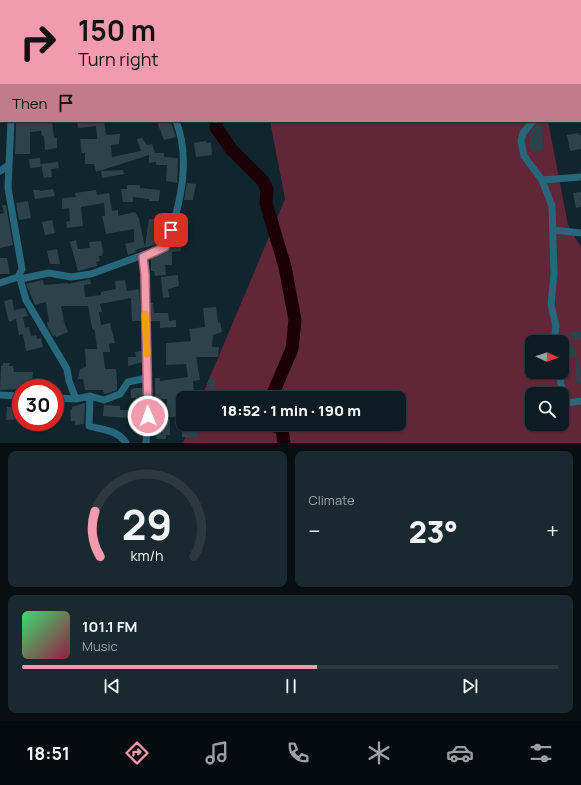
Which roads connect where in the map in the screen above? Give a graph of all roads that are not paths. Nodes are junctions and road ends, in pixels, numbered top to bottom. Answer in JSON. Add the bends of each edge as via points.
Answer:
{"nodes":[{"id":1,"x":11,"y":122,"type":"edge"},
{"id":2,"x":176,"y":122,"type":"edge"},
{"id":3,"x":528,"y":122,"type":"edge"},
{"id":4,"x":532,"y":122,"type":"edge"},
{"id":5,"x":523,"y":135,"type":"junction"},
{"id":6,"x":9,"y":165,"type":"junction"},
{"id":7,"x":0,"y":171,"type":"edge"},
{"id":8,"x":581,"y":177,"type":"edge"},
{"id":9,"x":542,"y":180,"type":"junction"},
{"id":10,"x":553,"y":230,"type":"junction"},
{"id":11,"x":581,"y":233,"type":"edge"},
{"id":12,"x":143,"y":257,"type":"junction"},
{"id":13,"x":19,"y":278,"type":"junction"},
{"id":14,"x":0,"y":283,"type":"edge"},
{"id":15,"x":555,"y":335,"type":"edge"},
{"id":16,"x":147,"y":378,"type":"junction"},
{"id":17,"x":560,"y":379,"type":"edge"},
{"id":18,"x":0,"y":395,"type":"edge"},
{"id":19,"x":12,"y":396,"type":"edge"},
{"id":20,"x":90,"y":396,"type":"junction"},
{"id":21,"x":64,"y":398,"type":"edge"},
{"id":22,"x":76,"y":398,"type":"junction"},
{"id":23,"x":581,"y":401,"type":"edge"},
{"id":24,"x":126,"y":443,"type":"edge"},
{"id":25,"x":146,"y":443,"type":"edge"}],
"edges":[{"from":1,"to":6,"type":"street"},
{"from":2,"to":12,"type":"street","via":[[181,135],[184,162],[183,180],[173,223],[165,247]]},
{"from":3,"to":5,"type":"street","via":[[523,129]]},
{"from":4,"to":5,"type":"street"},
{"from":5,"to":9,"type":"street","via":[[521,141],[524,156]]},
{"from":6,"to":7,"type":"street"},
{"from":6,"to":13,"type":"street","via":[[8,188],[22,269]]},
{"from":8,"to":9,"type":"street"},
{"from":9,"to":10,"type":"street","via":[[552,206]]},
{"from":10,"to":11,"type":"street"},
{"from":10,"to":15,"type":"street","via":[[554,276],[551,305],[556,326]]},
{"from":12,"to":13,"type":"street","via":[[91,274],[71,277],[49,273]]},
{"from":12,"to":16,"type":"street"},
{"from":13,"to":14,"type":"street"},
{"from":13,"to":22,"type":"street","via":[[26,300],[67,370]]},
{"from":16,"to":20,"type":"street","via":[[128,382],[120,394],[104,400]]},
{"from":16,"to":25,"type":"street"},
{"from":17,"to":23,"type":"street","via":[[564,402]]},
{"from":18,"to":19,"type":"street"},
{"from":20,"to":22,"type":"street"},
{"from":20,"to":24,"type":"street","via":[[89,426],[110,430],[121,436]]},
{"from":21,"to":22,"type":"street"}]}
